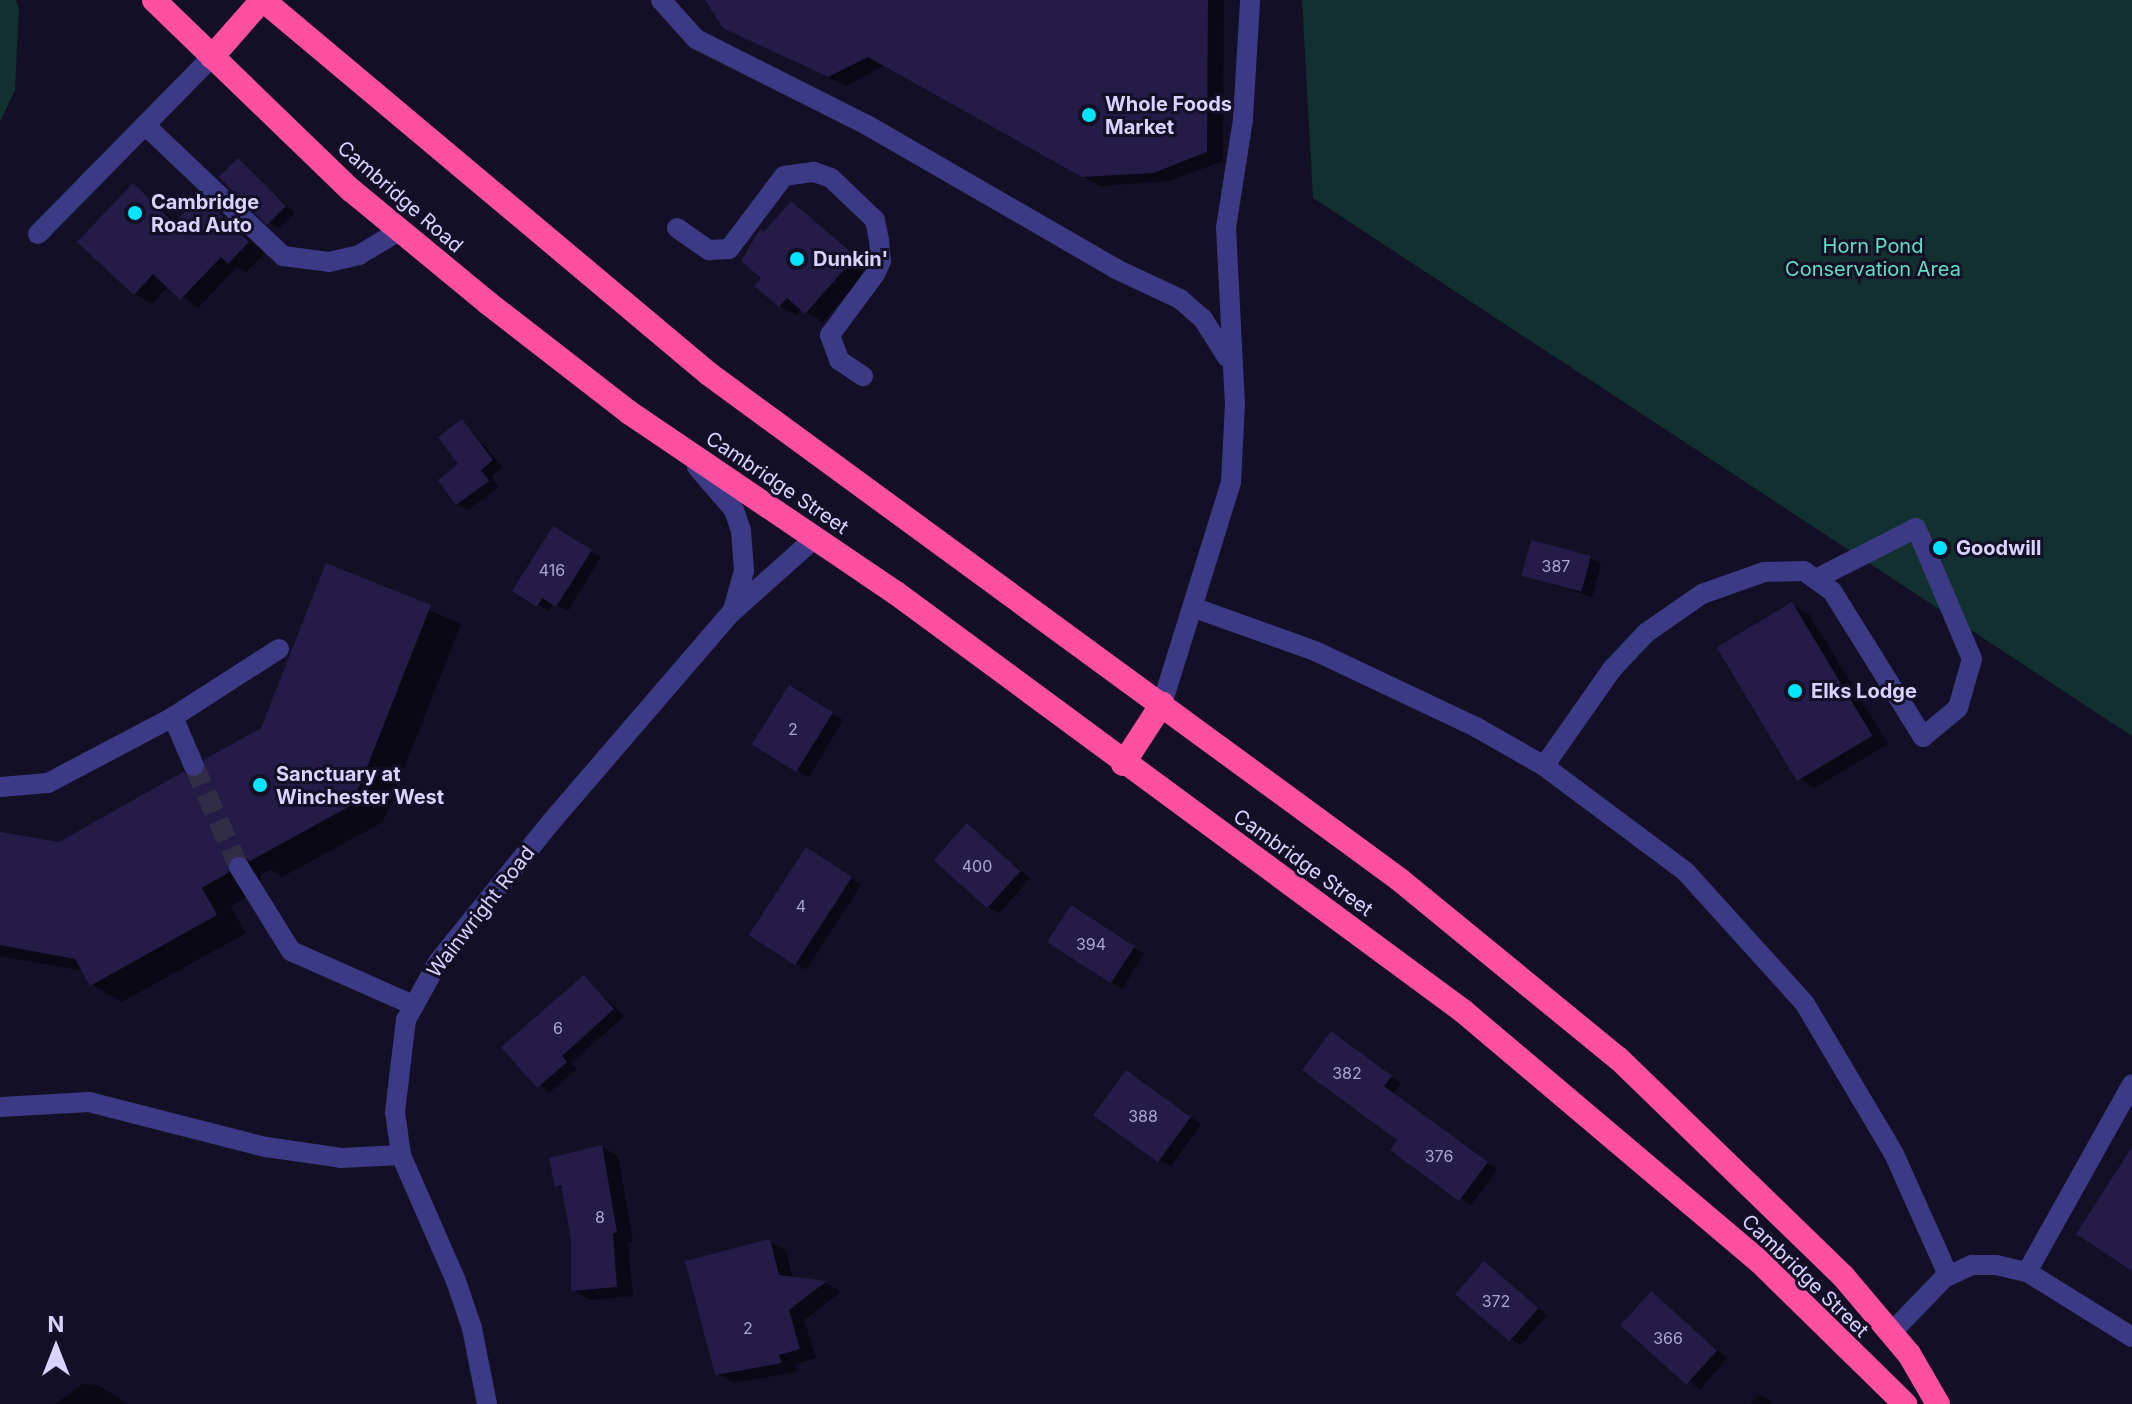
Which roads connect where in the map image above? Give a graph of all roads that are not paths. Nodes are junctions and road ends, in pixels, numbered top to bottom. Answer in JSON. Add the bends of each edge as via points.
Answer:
{"nodes":[{"id":1,"x":154,"y":0,"type":"edge"},
{"id":2,"x":263,"y":0,"type":"edge"},
{"id":3,"x":661,"y":0,"type":"edge"},
{"id":4,"x":1250,"y":0,"type":"edge"},
{"id":5,"x":212,"y":57,"type":"junction"},
{"id":6,"x":145,"y":125,"type":"junction"},
{"id":7,"x":677,"y":228,"type":"dead end"},
{"id":8,"x":399,"y":231,"type":"junction"},
{"id":9,"x":38,"y":234,"type":"dead end"},
{"id":10,"x":1231,"y":368,"type":"junction"},
{"id":11,"x":863,"y":376,"type":"dead end"},
{"id":12,"x":630,"y":413,"type":"junction"},
{"id":13,"x":815,"y":538,"type":"junction"},
{"id":14,"x":1818,"y":578,"type":"junction"},
{"id":15,"x":1195,"y":608,"type":"junction"},
{"id":16,"x":731,"y":613,"type":"junction"},
{"id":17,"x":279,"y":649,"type":"dead end"},
{"id":18,"x":1162,"y":704,"type":"junction"},
{"id":19,"x":173,"y":717,"type":"junction"},
{"id":20,"x":1123,"y":764,"type":"junction"},
{"id":21,"x":194,"y":766,"type":"tunnel mouth"},
{"id":22,"x":1544,"y":766,"type":"junction"},
{"id":23,"x":0,"y":787,"type":"edge"},
{"id":24,"x":239,"y":867,"type":"tunnel mouth"},
{"id":25,"x":413,"y":1005,"type":"junction"},
{"id":26,"x":2132,"y":1084,"type":"edge"},
{"id":27,"x":0,"y":1107,"type":"edge"},
{"id":28,"x":401,"y":1155,"type":"junction"},
{"id":29,"x":2027,"y":1272,"type":"junction"},
{"id":30,"x":1948,"y":1275,"type":"junction"},
{"id":31,"x":1891,"y":1333,"type":"junction"},
{"id":32,"x":2132,"y":1337,"type":"edge"},
{"id":33,"x":487,"y":1404,"type":"edge"},
{"id":34,"x":1905,"y":1404,"type":"edge"},
{"id":35,"x":1938,"y":1404,"type":"edge"}],
"edges":[{"from":1,"to":5,"type":"highway","name":"Cambridge Road"},
{"from":2,"to":5,"type":"highway"},
{"from":2,"to":18,"type":"highway","name":"Cambridge Street","via":[[709,374]]},
{"from":3,"to":10,"type":"street","via":[[696,39],[880,132],[1116,269],[1180,299],[1214,332]]},
{"from":4,"to":10,"type":"street","via":[[1243,119],[1226,228]]},
{"from":5,"to":6,"type":"street"},
{"from":5,"to":8,"type":"highway","name":"Cambridge Road"},
{"from":6,"to":8,"type":"street","via":[[283,256],[329,262],[359,255]]},
{"from":6,"to":9,"type":"street"},
{"from":7,"to":11,"type":"street","via":[[709,250],[729,249],[784,176],[814,172],[831,178],[875,220],[879,240],[881,261],[875,274],[830,335],[839,360]]},
{"from":8,"to":12,"type":"highway","name":"Cambridge Road"},
{"from":10,"to":15,"type":"street","via":[[1231,483]]},
{"from":12,"to":13,"type":"highway","name":"Cambridge Street"},
{"from":12,"to":16,"type":"street","name":"Wainwright Road","via":[[711,479],[734,510],[745,552],[741,590]]},
{"from":13,"to":16,"type":"street","name":"Wainwright Road"},
{"from":13,"to":20,"type":"highway","name":"Cambridge Street"},
{"from":14,"to":14,"type":"street","via":[[1849,616],[1923,737],[1958,708],[1972,659],[1916,528]]},
{"from":14,"to":22,"type":"street","via":[[1790,569],[1764,572],[1733,580],[1671,613],[1613,668]]},
{"from":15,"to":18,"type":"street"},
{"from":15,"to":22,"type":"street","via":[[1315,651],[1462,720]]},
{"from":16,"to":25,"type":"street","name":"Wainwright Road","via":[[551,822],[438,962]]},
{"from":17,"to":19,"type":"street"},
{"from":18,"to":20,"type":"highway"},
{"from":18,"to":31,"type":"highway","name":"Cambridge Street","via":[[1400,880],[1619,1059],[1843,1276]]},
{"from":19,"to":21,"type":"street"},
{"from":19,"to":23,"type":"street","via":[[48,783]]},
{"from":20,"to":34,"type":"highway","name":"Cambridge Street","via":[[1463,1011],[1761,1263]]},
{"from":22,"to":30,"type":"street","via":[[1685,871],[1805,1004],[1894,1154]]},
{"from":24,"to":25,"type":"street","via":[[291,951]]},
{"from":25,"to":28,"type":"street","name":"Wainwright Road","via":[[399,1044],[396,1078]]},
{"from":26,"to":29,"type":"street"},
{"from":27,"to":28,"type":"street","via":[[89,1102],[266,1147],[341,1158]]},
{"from":28,"to":33,"type":"street","name":"Wainwright Road","via":[[456,1281],[472,1328]]},
{"from":29,"to":30,"type":"street","via":[[1972,1265]]},
{"from":29,"to":32,"type":"street"},
{"from":30,"to":31,"type":"street"},
{"from":31,"to":35,"type":"highway","name":"Cambridge Street"}]}
